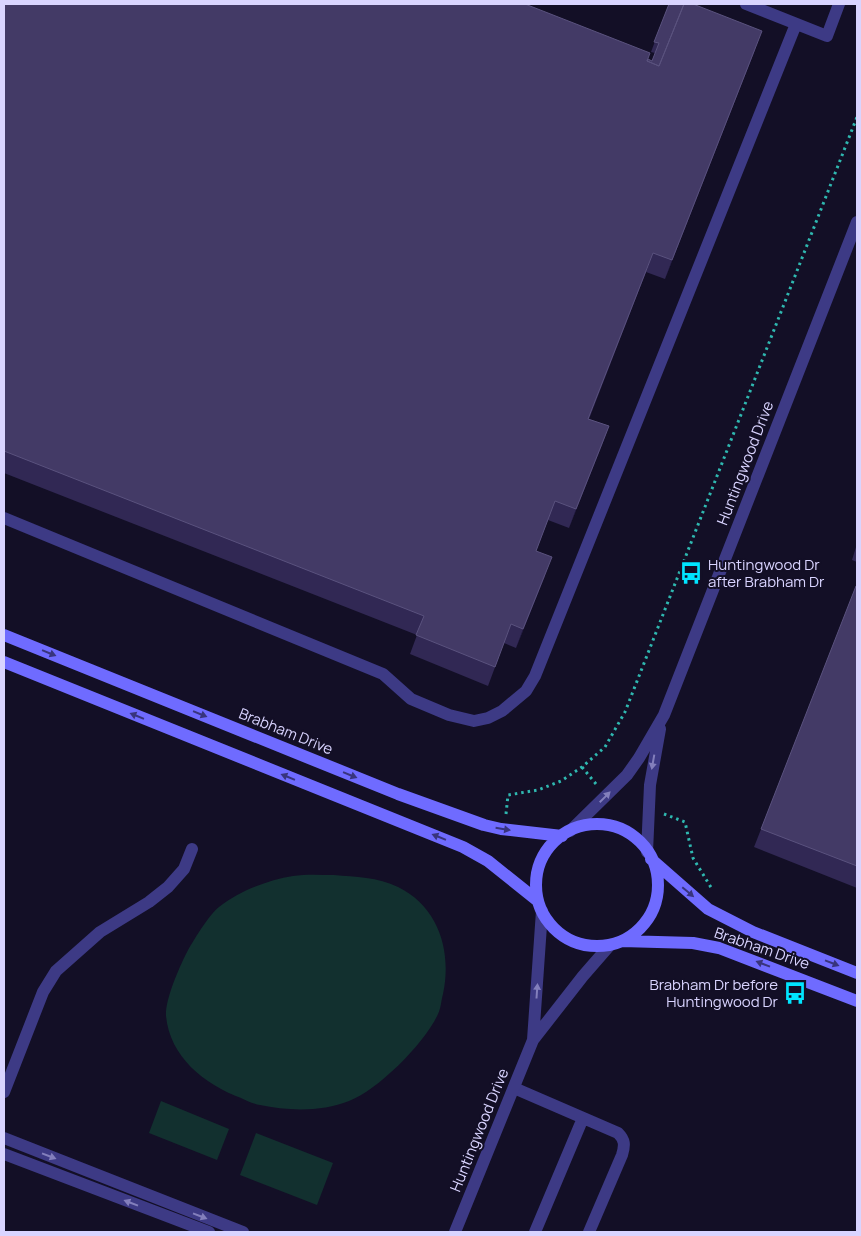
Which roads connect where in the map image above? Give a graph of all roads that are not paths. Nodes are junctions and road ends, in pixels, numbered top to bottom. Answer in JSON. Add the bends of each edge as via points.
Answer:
{"nodes":[{"id":1,"x":746,"y":4,"type":"edge"},
{"id":2,"x":839,"y":4,"type":"edge"},
{"id":3,"x":796,"y":24,"type":"junction"},
{"id":4,"x":857,"y":222,"type":"edge"},
{"id":5,"x":4,"y":518,"type":"edge"},
{"id":6,"x":4,"y":635,"type":"edge"},
{"id":7,"x":4,"y":662,"type":"edge"},
{"id":8,"x":664,"y":715,"type":"junction"},
{"id":9,"x":566,"y":833,"type":"junction"},
{"id":10,"x":192,"y":849,"type":"dead end"},
{"id":11,"x":649,"y":855,"type":"junction"},
{"id":12,"x":540,"y":906,"type":"junction"},
{"id":13,"x":616,"y":942,"type":"junction"},
{"id":14,"x":857,"y":973,"type":"edge"},
{"id":15,"x":857,"y":1001,"type":"edge"},
{"id":16,"x":533,"y":1040,"type":"junction"},
{"id":17,"x":514,"y":1088,"type":"junction"},
{"id":18,"x":4,"y":1092,"type":"edge"},
{"id":19,"x":583,"y":1118,"type":"junction"},
{"id":20,"x":4,"y":1138,"type":"edge"},
{"id":21,"x":4,"y":1154,"type":"edge"},
{"id":22,"x":209,"y":1232,"type":"edge"},
{"id":23,"x":243,"y":1232,"type":"edge"},
{"id":24,"x":455,"y":1232,"type":"edge"},
{"id":25,"x":535,"y":1232,"type":"edge"},
{"id":26,"x":589,"y":1232,"type":"edge"}],
"edges":[{"from":1,"to":3,"type":"street"},
{"from":2,"to":3,"type":"street","via":[[827,36]]},
{"from":3,"to":5,"type":"street","via":[[535,676],[526,691],[502,711],[474,721],[449,715],[411,699],[383,674]]},
{"from":4,"to":8,"type":"street","name":"Huntingwood Drive"},
{"from":6,"to":9,"type":"main road","name":"Brabham Drive","one_way":true,"via":[[462,818],[501,829]]},
{"from":12,"to":7,"type":"main road","one_way":true,"via":[[488,861],[463,847]]},
{"from":9,"to":8,"type":"street","name":"Huntingwood Drive","one_way":true,"via":[[627,775]]},
{"from":8,"to":11,"type":"street","name":"Huntingwood Drive","one_way":true,"via":[[653,762],[648,808]]},
{"from":9,"to":11,"type":"main road","via":[[595,824],[613,827],[636,839]]},
{"from":9,"to":12,"type":"main road","via":[[549,848],[540,865],[536,882]]},
{"from":10,"to":18,"type":"street","via":[[184,869],[168,887],[100,932],[56,971],[43,992]]},
{"from":11,"to":13,"type":"main road","via":[[657,877],[654,906],[645,923],[630,936]]},
{"from":11,"to":14,"type":"main road","name":"Brabham Drive","one_way":true,"via":[[708,909],[753,932]]},
{"from":12,"to":13,"type":"main road","via":[[554,928],[570,940],[590,946]]},
{"from":16,"to":12,"type":"street","name":"Huntingwood Drive","one_way":true},
{"from":15,"to":13,"type":"main road","name":"Brabham Drive","one_way":true,"via":[[719,948],[693,943]]},
{"from":13,"to":16,"type":"street","name":"Huntingwood Drive","via":[[583,976]]},
{"from":16,"to":17,"type":"street","name":"Huntingwood Drive"},
{"from":17,"to":19,"type":"street"},
{"from":17,"to":24,"type":"street","name":"Huntingwood Drive"},
{"from":19,"to":25,"type":"street"},
{"from":19,"to":26,"type":"street","via":[[618,1133],[625,1146]]},
{"from":20,"to":23,"type":"street","one_way":true},
{"from":22,"to":21,"type":"street","one_way":true}]}
